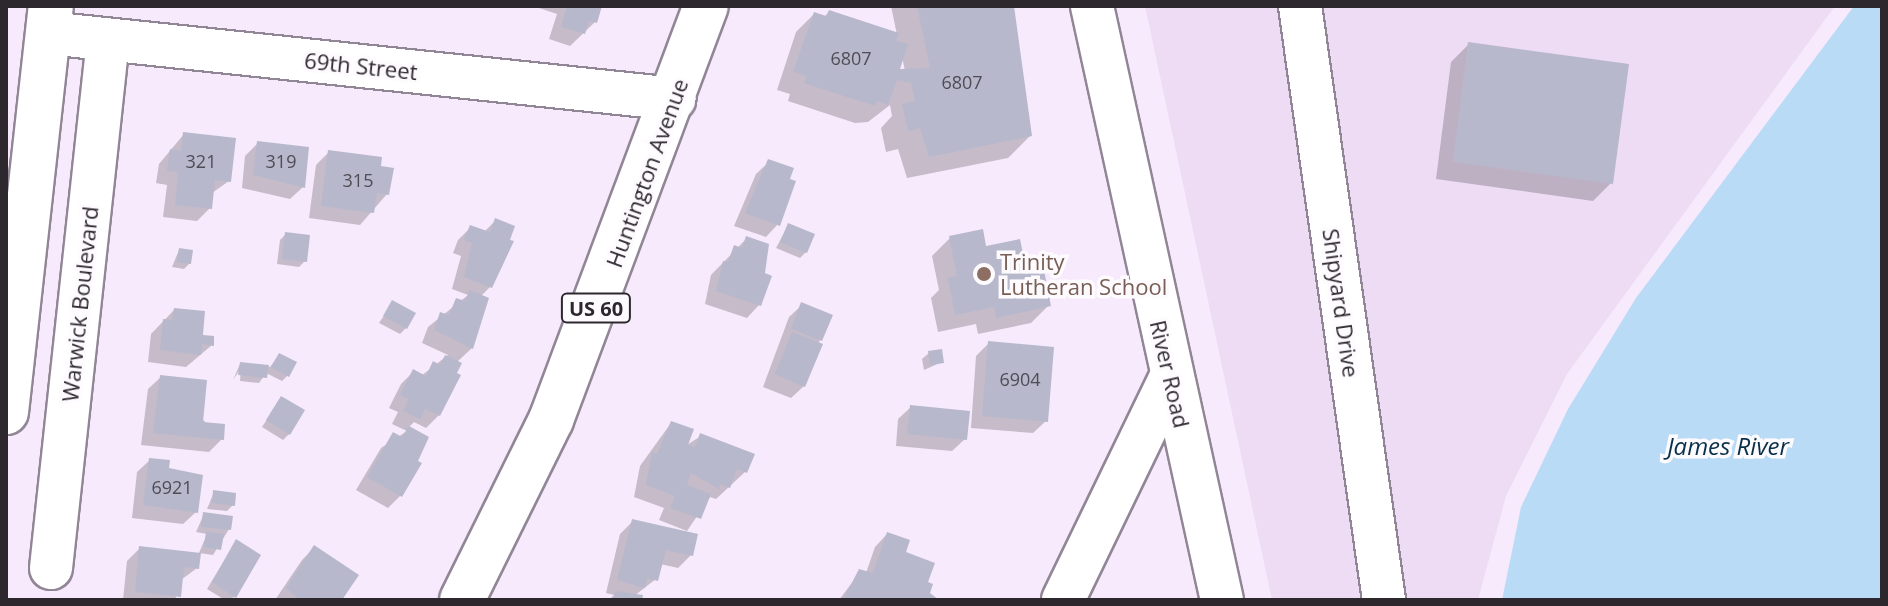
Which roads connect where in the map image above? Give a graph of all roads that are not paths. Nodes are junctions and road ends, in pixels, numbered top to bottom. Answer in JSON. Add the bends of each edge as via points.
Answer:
{"nodes":[{"id":1,"x":706,"y":6,"type":"edge"},
{"id":2,"x":1092,"y":6,"type":"edge"},
{"id":3,"x":1300,"y":6,"type":"edge"},
{"id":4,"x":50,"y":20,"type":"edge"},
{"id":5,"x":108,"y":40,"type":"junction"},
{"id":6,"x":675,"y":99,"type":"junction"},
{"id":7,"x":1171,"y":377,"type":"junction"},
{"id":8,"x":6,"y":412,"type":"edge"},
{"id":9,"x":51,"y":568,"type":"dead end"},
{"id":10,"x":462,"y":600,"type":"edge"},
{"id":11,"x":1063,"y":600,"type":"edge"},
{"id":12,"x":1222,"y":600,"type":"edge"},
{"id":13,"x":1384,"y":600,"type":"edge"}],
"edges":[{"from":1,"to":6,"type":"main road","name":"Huntington Avenue","number":"US 60"},
{"from":2,"to":7,"type":"street","name":"River Road"},
{"from":3,"to":13,"type":"street","name":"Shipyard Drive"},
{"from":4,"to":5,"type":"street","name":"69th Street"},
{"from":4,"to":8,"type":"main road"},
{"from":5,"to":6,"type":"street","name":"69th Street"},
{"from":5,"to":9,"type":"street","name":"Warwick Boulevard"},
{"from":6,"to":10,"type":"main road","name":"Huntington Avenue","number":"US 60","via":[[551,420]]},
{"from":7,"to":11,"type":"street"},
{"from":7,"to":12,"type":"street","name":"River Road"}]}
